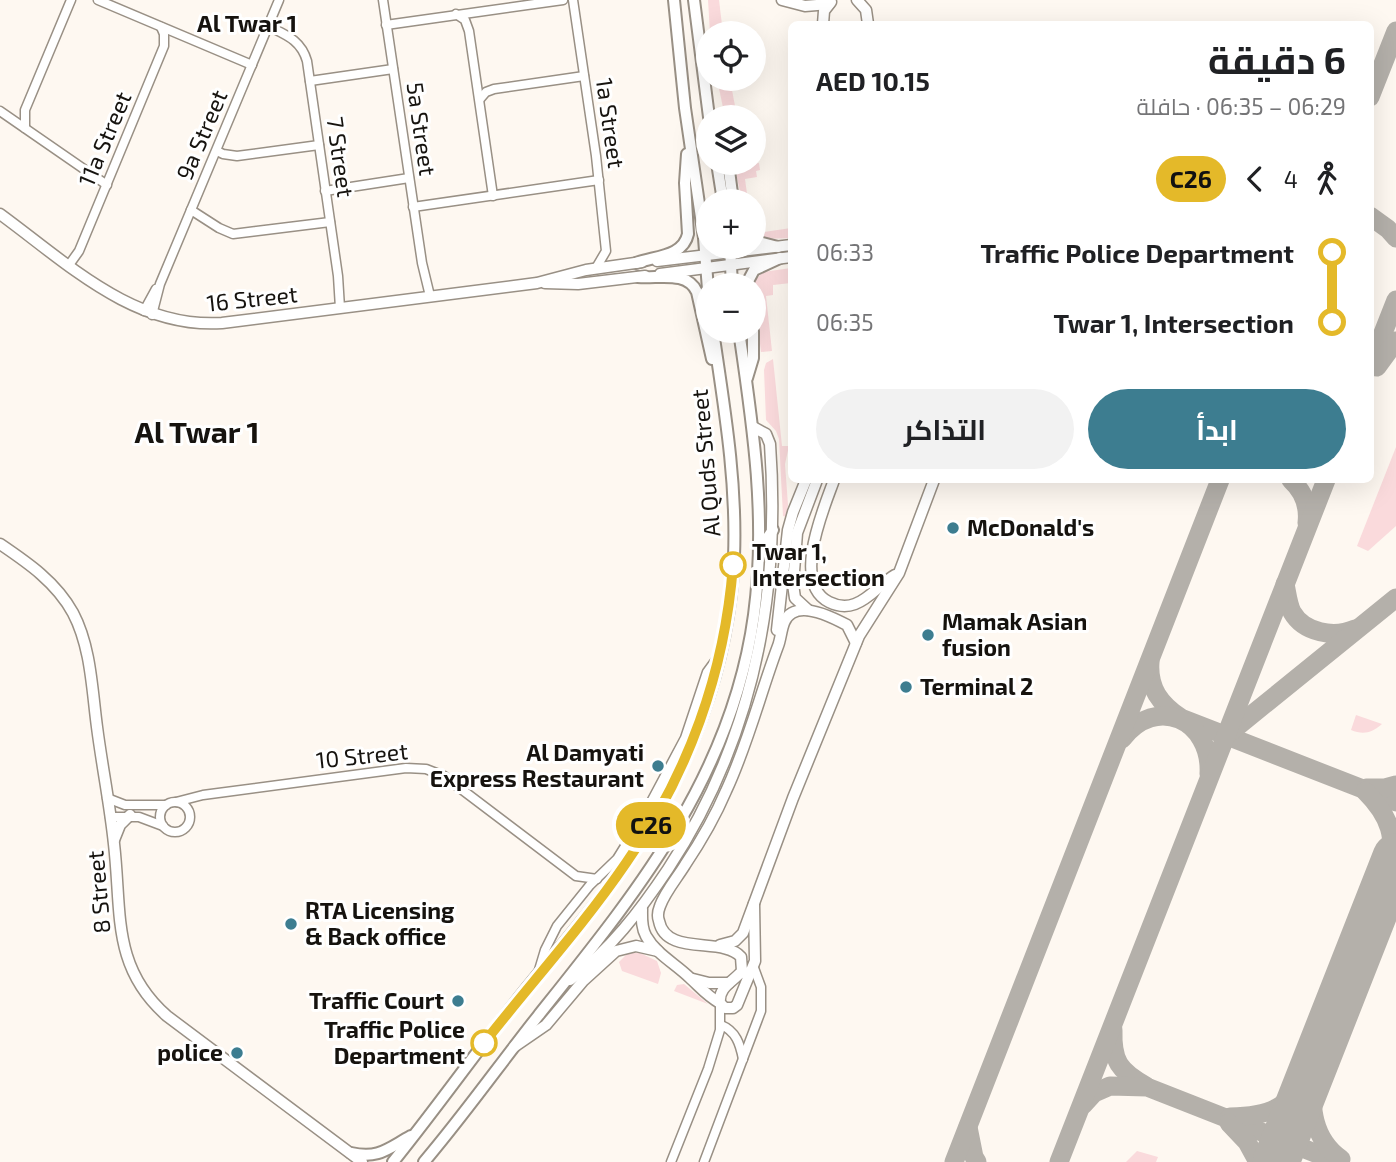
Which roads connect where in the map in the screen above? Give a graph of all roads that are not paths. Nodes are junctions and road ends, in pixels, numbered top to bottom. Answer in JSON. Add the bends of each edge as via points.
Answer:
{"nodes":[{"id":1,"x":71,"y":0,"type":"edge"},
{"id":2,"x":98,"y":0,"type":"edge"},
{"id":3,"x":279,"y":0,"type":"edge"},
{"id":4,"x":383,"y":0,"type":"edge"},
{"id":5,"x":563,"y":0,"type":"edge"},
{"id":6,"x":573,"y":0,"type":"edge"},
{"id":7,"x":674,"y":0,"type":"edge"},
{"id":8,"x":694,"y":0,"type":"edge"},
{"id":9,"x":782,"y":0,"type":"edge"},
{"id":10,"x":857,"y":0,"type":"edge"},
{"id":11,"x":873,"y":0,"type":"edge"},
{"id":12,"x":832,"y":2,"type":"edge"},
{"id":13,"x":456,"y":14,"type":"junction"},
{"id":14,"x":823,"y":21,"type":"edge"},
{"id":15,"x":869,"y":21,"type":"edge"},
{"id":16,"x":869,"y":21,"type":"edge"},
{"id":17,"x":386,"y":25,"type":"junction"},
{"id":18,"x":161,"y":27,"type":"junction"},
{"id":19,"x":267,"y":30,"type":"junction"},
{"id":20,"x":252,"y":65,"type":"junction"},
{"id":21,"x":393,"y":69,"type":"junction"},
{"id":22,"x":584,"y":76,"type":"junction"},
{"id":23,"x":310,"y":81,"type":"junction"},
{"id":24,"x":480,"y":99,"type":"junction"},
{"id":25,"x":707,"y":105,"type":"edge"},
{"id":26,"x":0,"y":111,"type":"edge"},
{"id":27,"x":25,"y":128,"type":"junction"},
{"id":28,"x":689,"y":137,"type":"junction"},
{"id":29,"x":319,"y":145,"type":"junction"},
{"id":30,"x":217,"y":151,"type":"junction"},
{"id":31,"x":409,"y":178,"type":"junction"},
{"id":32,"x":599,"y":180,"type":"junction"},
{"id":33,"x":107,"y":185,"type":"junction"},
{"id":34,"x":697,"y":189,"type":"edge"},
{"id":35,"x":325,"y":191,"type":"junction"},
{"id":36,"x":493,"y":196,"type":"junction"},
{"id":37,"x":413,"y":207,"type":"junction"},
{"id":38,"x":191,"y":210,"type":"junction"},
{"id":39,"x":0,"y":214,"type":"edge"},
{"id":40,"x":330,"y":222,"type":"junction"},
{"id":41,"x":766,"y":246,"type":"edge"},
{"id":42,"x":606,"y":251,"type":"junction"},
{"id":43,"x":783,"y":254,"type":"edge"},
{"id":44,"x":696,"y":256,"type":"edge"},
{"id":45,"x":704,"y":259,"type":"edge"},
{"id":46,"x":730,"y":259,"type":"edge"},
{"id":47,"x":636,"y":263,"type":"junction"},
{"id":48,"x":69,"y":265,"type":"junction"},
{"id":49,"x":618,"y":265,"type":"junction"},
{"id":50,"x":730,"y":265,"type":"junction"},
{"id":51,"x":596,"y":268,"type":"junction"},
{"id":52,"x":704,"y":268,"type":"junction"},
{"id":53,"x":705,"y":273,"type":"edge"},
{"id":54,"x":731,"y":273,"type":"edge"},
{"id":55,"x":752,"y":273,"type":"edge"},
{"id":56,"x":638,"y":277,"type":"junction"},
{"id":57,"x":537,"y":283,"type":"junction"},
{"id":58,"x":427,"y":297,"type":"junction"},
{"id":59,"x":343,"y":307,"type":"junction"},
{"id":60,"x":148,"y":313,"type":"junction"},
{"id":61,"x":715,"y":343,"type":"edge"},
{"id":62,"x":741,"y":343,"type":"edge"},
{"id":63,"x":752,"y":343,"type":"edge"},
{"id":64,"x":719,"y":375,"type":"junction"},
{"id":65,"x":746,"y":380,"type":"junction"},
{"id":66,"x":753,"y":428,"type":"junction"},
{"id":67,"x":805,"y":483,"type":"edge"},
{"id":68,"x":816,"y":483,"type":"edge"},
{"id":69,"x":833,"y":483,"type":"edge"},
{"id":70,"x":933,"y":483,"type":"edge"},
{"id":71,"x":773,"y":530,"type":"junction"},
{"id":72,"x":0,"y":544,"type":"edge"},
{"id":73,"x":760,"y":548,"type":"junction"},
{"id":74,"x":899,"y":573,"type":"junction"},
{"id":75,"x":808,"y":610,"type":"junction"},
{"id":76,"x":754,"y":616,"type":"junction"},
{"id":77,"x":762,"y":633,"type":"junction"},
{"id":78,"x":856,"y":643,"type":"junction"},
{"id":79,"x":720,"y":655,"type":"junction"},
{"id":80,"x":770,"y":662,"type":"junction"},
{"id":81,"x":203,"y":795,"type":"junction"},
{"id":82,"x":107,"y":798,"type":"junction"},
{"id":83,"x":176,"y":802,"type":"junction"},
{"id":84,"x":166,"y":805,"type":"junction"},
{"id":85,"x":190,"y":814,"type":"junction"},
{"id":86,"x":130,"y":816,"type":"junction"},
{"id":87,"x":110,"y":817,"type":"junction"},
{"id":88,"x":163,"y":826,"type":"junction"},
{"id":89,"x":114,"y":840,"type":"junction"},
{"id":90,"x":576,"y":876,"type":"junction"},
{"id":91,"x":597,"y":878,"type":"junction"},
{"id":92,"x":580,"y":897,"type":"junction"},
{"id":93,"x":754,"y":904,"type":"junction"},
{"id":94,"x":642,"y":908,"type":"junction"},
{"id":95,"x":709,"y":946,"type":"junction"},
{"id":96,"x":658,"y":951,"type":"junction"},
{"id":97,"x":754,"y":968,"type":"junction"},
{"id":98,"x":537,"y":975,"type":"junction"},
{"id":99,"x":693,"y":979,"type":"junction"},
{"id":100,"x":729,"y":983,"type":"junction"},
{"id":101,"x":564,"y":984,"type":"junction"},
{"id":102,"x":720,"y":1003,"type":"junction"},
{"id":103,"x":720,"y":1025,"type":"junction"},
{"id":104,"x":513,"y":1048,"type":"junction"},
{"id":105,"x":743,"y":1059,"type":"junction"},
{"id":106,"x":416,"y":1133,"type":"junction"},
{"id":107,"x":351,"y":1153,"type":"junction"},
{"id":108,"x":362,"y":1162,"type":"edge"},
{"id":109,"x":393,"y":1162,"type":"edge"},
{"id":110,"x":424,"y":1162,"type":"edge"},
{"id":111,"x":671,"y":1162,"type":"edge"},
{"id":112,"x":704,"y":1162,"type":"edge"}],
"edges":[{"from":1,"to":27,"type":"street","via":[[25,110]]},
{"from":2,"to":18,"type":"street"},
{"from":3,"to":19,"type":"street","name":"9a Street"},
{"from":4,"to":17,"type":"street","name":"5a Street"},
{"from":5,"to":13,"type":"street"},
{"from":6,"to":22,"type":"street","name":"1a Street"},
{"from":7,"to":28,"type":"main road"},
{"from":8,"to":25,"type":"main road"},
{"from":9,"to":12,"type":"street","via":[[805,6]]},
{"from":10,"to":15,"type":"street"},
{"from":11,"to":16,"type":"street"},
{"from":12,"to":14,"type":"street"},
{"from":13,"to":17,"type":"street"},
{"from":13,"to":24,"type":"street","via":[[468,25]]},
{"from":17,"to":21,"type":"street","name":"5a Street"},
{"from":18,"to":20,"type":"street"},
{"from":18,"to":33,"type":"street","name":"11a Street","via":[[164,46]]},
{"from":19,"to":20,"type":"street","name":"9a Street"},
{"from":19,"to":23,"type":"street","name":"7 Street","via":[[291,37],[300,45]]},
{"from":20,"to":30,"type":"street","name":"9a Street"},
{"from":21,"to":23,"type":"street"},
{"from":21,"to":31,"type":"street","name":"5a Street"},
{"from":22,"to":24,"type":"street","via":[[494,89]]},
{"from":22,"to":32,"type":"street","name":"1a Street"},
{"from":23,"to":29,"type":"street","name":"7 Street"},
{"from":24,"to":36,"type":"street"},
{"from":26,"to":27,"type":"street"},
{"from":27,"to":33,"type":"street"},
{"from":28,"to":34,"type":"main road"},
{"from":28,"to":47,"type":"main road","via":[[685,183],[688,238],[674,252]]},
{"from":29,"to":30,"type":"street","via":[[237,156]]},
{"from":29,"to":35,"type":"street","name":"7 Street"},
{"from":30,"to":38,"type":"street","name":"9a Street"},
{"from":31,"to":35,"type":"street"},
{"from":31,"to":37,"type":"street","name":"5a Street"},
{"from":32,"to":36,"type":"street"},
{"from":32,"to":42,"type":"street","name":"1a Street"},
{"from":33,"to":48,"type":"street","name":"11a Street"},
{"from":35,"to":40,"type":"street","name":"7 Street"},
{"from":36,"to":37,"type":"street"},
{"from":37,"to":58,"type":"street","name":"5a Street"},
{"from":38,"to":40,"type":"street","via":[[233,234]]},
{"from":38,"to":60,"type":"street","name":"9a Street"},
{"from":39,"to":48,"type":"street","name":"16 Street"},
{"from":40,"to":59,"type":"street","name":"7 Street"},
{"from":41,"to":43,"type":"main road"},
{"from":42,"to":49,"type":"street"},
{"from":42,"to":51,"type":"street"},
{"from":43,"to":50,"type":"street","name":"16 Street"},
{"from":43,"to":55,"type":"main road"},
{"from":44,"to":47,"type":"street","name":"16 Street"},
{"from":45,"to":52,"type":"main road"},
{"from":46,"to":50,"type":"main road"},
{"from":47,"to":49,"type":"street","name":"16 Street"},
{"from":48,"to":60,"type":"street","name":"16 Street"},
{"from":49,"to":51,"type":"street","name":"16 Street"},
{"from":50,"to":52,"type":"street","name":"16 Street"},
{"from":50,"to":54,"type":"main road"},
{"from":51,"to":57,"type":"street","name":"16 Street"},
{"from":52,"to":53,"type":"main road"},
{"from":52,"to":56,"type":"street","name":"16 Street"},
{"from":56,"to":57,"type":"street","name":"16 Street"},
{"from":56,"to":64,"type":"main road","via":[[679,277],[692,284]]},
{"from":57,"to":58,"type":"street","name":"16 Street"},
{"from":58,"to":59,"type":"street","name":"16 Street"},
{"from":59,"to":60,"type":"street","name":"16 Street","via":[[208,324]]},
{"from":61,"to":64,"type":"main road","name":"Al Quds Street"},
{"from":62,"to":65,"type":"main road","name":"Al Quds Street"},
{"from":63,"to":65,"type":"main road"},
{"from":64,"to":79,"type":"main road","name":"Al Quds Street","via":[[732,467],[734,527],[728,616]]},
{"from":65,"to":66,"type":"main road","name":"Al Quds Street"},
{"from":66,"to":71,"type":"street","via":[[770,440]]},
{"from":66,"to":73,"type":"main road","name":"Al Quds Street"},
{"from":67,"to":80,"type":"street","via":[[788,530]]},
{"from":68,"to":75,"type":"street","via":[[797,533],[793,584],[795,598]]},
{"from":69,"to":74,"type":"street","via":[[813,548],[811,574],[816,591],[830,603],[846,606],[863,600]]},
{"from":70,"to":74,"type":"street"},
{"from":71,"to":73,"type":"main road"},
{"from":71,"to":77,"type":"street"},
{"from":72,"to":82,"type":"street","name":"8 Street","via":[[56,588],[80,629]]},
{"from":73,"to":76,"type":"main road","name":"Al Quds Street"},
{"from":74,"to":78,"type":"street"},
{"from":75,"to":78,"type":"street","via":[[847,625]]},
{"from":75,"to":80,"type":"street","via":[[794,611],[786,618]]},
{"from":76,"to":77,"type":"main road"},
{"from":76,"to":101,"type":"main road","name":"Al Quds Street","via":[[735,699],[704,778],[644,881]]},
{"from":77,"to":94,"type":"street","via":[[743,710],[715,785]]},
{"from":78,"to":93,"type":"street"},
{"from":79,"to":91,"type":"street","via":[[707,672],[685,738],[643,817],[617,859]]},
{"from":79,"to":98,"type":"main road","name":"Al Quds Street","via":[[699,725],[656,817],[610,885]]},
{"from":80,"to":95,"type":"street","via":[[750,732],[727,789],[659,909],[660,927],[671,938]]},
{"from":81,"to":83,"type":"street","name":"10 Street"},
{"from":81,"to":85,"type":"street"},
{"from":81,"to":90,"type":"street","name":"10 Street","via":[[416,768],[435,772]]},
{"from":82,"to":84,"type":"street","via":[[132,806]]},
{"from":82,"to":87,"type":"street","name":"8 Street"},
{"from":83,"to":84,"type":"street"},
{"from":83,"to":85,"type":"street"},
{"from":84,"to":88,"type":"street","via":[[160,817]]},
{"from":85,"to":88,"type":"street","via":[[183,829],[171,831]]},
{"from":86,"to":87,"type":"street"},
{"from":86,"to":88,"type":"street"},
{"from":86,"to":89,"type":"street"},
{"from":87,"to":89,"type":"street","name":"8 Street"},
{"from":89,"to":107,"type":"street","name":"8 Street","via":[[122,936],[127,959],[146,996]]},
{"from":90,"to":91,"type":"street"},
{"from":90,"to":92,"type":"street"},
{"from":91,"to":92,"type":"street"},
{"from":92,"to":98,"type":"street","via":[[553,933]]},
{"from":93,"to":95,"type":"street","via":[[739,938]]},
{"from":93,"to":97,"type":"street"},
{"from":94,"to":96,"type":"street","via":[[643,929]]},
{"from":94,"to":101,"type":"street","via":[[612,943]]},
{"from":95,"to":100,"type":"street","via":[[741,957],[742,971]]},
{"from":96,"to":99,"type":"street"},
{"from":96,"to":104,"type":"street","via":[[636,946],[615,951],[546,1025]]},
{"from":97,"to":102,"type":"street","via":[[735,1007],[728,1009]]},
{"from":97,"to":105,"type":"street","via":[[762,1004]]},
{"from":98,"to":106,"type":"main road","name":"Al Quds Street"},
{"from":99,"to":100,"type":"street"},
{"from":99,"to":102,"type":"street"},
{"from":100,"to":102,"type":"street","via":[[720,992]]},
{"from":101,"to":104,"type":"main road","name":"Al Quds Street"},
{"from":102,"to":103,"type":"street"},
{"from":103,"to":105,"type":"street","via":[[730,1029]]},
{"from":103,"to":111,"type":"street","via":[[701,1096]]},
{"from":104,"to":110,"type":"main road","name":"Al Quds Street"},
{"from":105,"to":112,"type":"street"},
{"from":106,"to":107,"type":"main road","via":[[380,1153]]},
{"from":106,"to":109,"type":"main road","name":"Al Quds Street"},
{"from":107,"to":108,"type":"street","name":"8 Street"}]}
